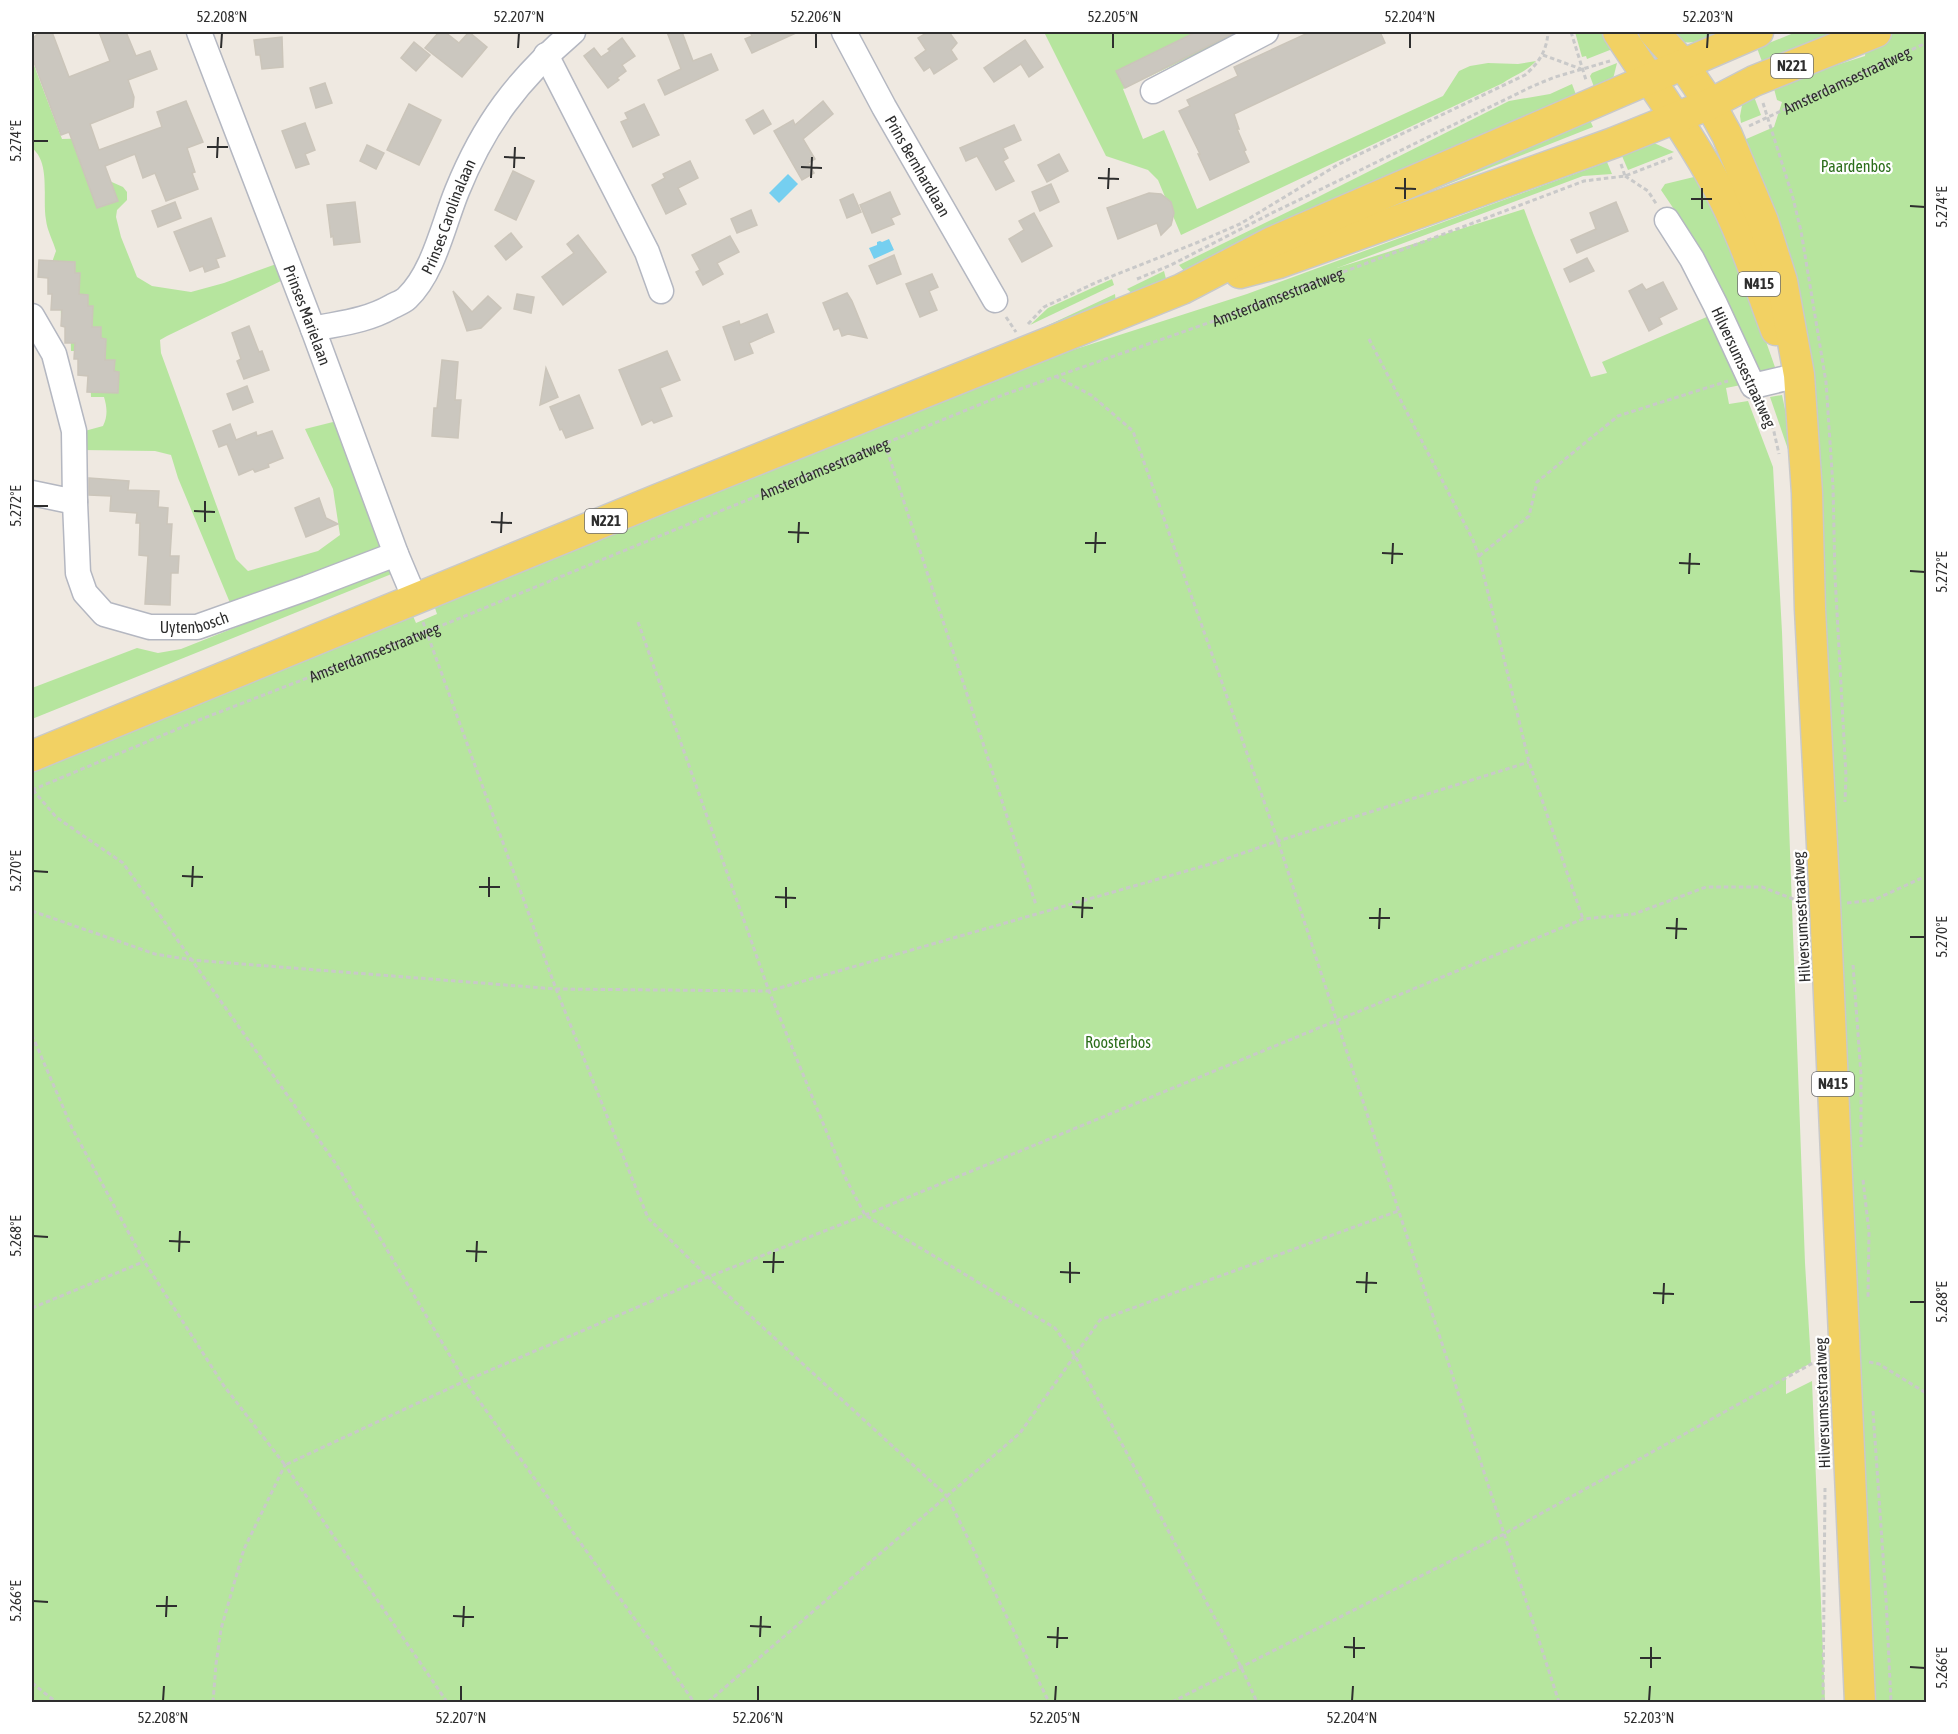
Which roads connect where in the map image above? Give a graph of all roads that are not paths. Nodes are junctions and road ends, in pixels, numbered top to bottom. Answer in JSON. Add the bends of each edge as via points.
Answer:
{"nodes":[{"id":1,"x":199,"y":32,"type":"edge"},
{"id":2,"x":573,"y":32,"type":"edge"},
{"id":3,"x":844,"y":32,"type":"edge"},
{"id":4,"x":1266,"y":32,"type":"edge"},
{"id":5,"x":1618,"y":32,"type":"edge"},
{"id":6,"x":1654,"y":32,"type":"edge"},
{"id":7,"x":1758,"y":32,"type":"edge"},
{"id":8,"x":1876,"y":32,"type":"edge"},
{"id":9,"x":546,"y":55,"type":"junction"},
{"id":10,"x":1682,"y":63,"type":"junction"},
{"id":11,"x":1649,"y":78,"type":"junction"},
{"id":12,"x":1154,"y":91,"type":"dead end"},
{"id":13,"x":1710,"y":104,"type":"junction"},
{"id":14,"x":1676,"y":117,"type":"junction"},
{"id":15,"x":1667,"y":220,"type":"road end"},
{"id":16,"x":1182,"y":289,"type":"junction"},
{"id":17,"x":661,"y":291,"type":"dead end"},
{"id":18,"x":995,"y":300,"type":"dead end"},
{"id":19,"x":32,"y":316,"type":"edge"},
{"id":20,"x":313,"y":329,"type":"junction"},
{"id":21,"x":1792,"y":376,"type":"junction"},
{"id":22,"x":32,"y":494,"type":"edge"},
{"id":23,"x":75,"y":502,"type":"junction"},
{"id":24,"x":396,"y":554,"type":"junction"},
{"id":25,"x":415,"y":599,"type":"junction"},
{"id":26,"x":32,"y":756,"type":"edge"},
{"id":27,"x":1860,"y":1702,"type":"edge"}],
"edges":[{"from":1,"to":20,"type":"street","name":"Prinses Marielaan"},
{"from":2,"to":9,"type":"street","name":"Prinses Carolinalaan"},
{"from":3,"to":18,"type":"street","name":"Prins Bernhardlaan"},
{"from":4,"to":12,"type":"street"},
{"from":5,"to":11,"type":"main road","name":"Hilversumsestraatweg"},
{"from":6,"to":10,"type":"main road"},
{"from":7,"to":10,"type":"main road","name":"Amsterdamsestraatweg","number":"N221"},
{"from":8,"to":13,"type":"main road","name":"Amsterdamsestraatweg","number":"N221","via":[[1754,81]]},
{"from":9,"to":17,"type":"street","via":[[647,252]]},
{"from":9,"to":20,"type":"street","name":"Prinses Carolinalaan","via":[[488,126],[458,189],[426,273],[406,298],[373,317]]},
{"from":10,"to":11,"type":"main road","name":"Amsterdamsestraatweg","number":"N221"},
{"from":10,"to":13,"type":"main road","number":"N415"},
{"from":11,"to":14,"type":"main road","name":"Hilversumsestraatweg","number":"N415"},
{"from":11,"to":16,"type":"main road","name":"Amsterdamsestraatweg","number":"N221","via":[[1272,242]]},
{"from":13,"to":14,"type":"main road","name":"Amsterdamsestraatweg","number":"N221"},
{"from":13,"to":21,"type":"main road","name":"Hilversumsestraatweg","number":"N415","via":[[1763,221],[1782,281]]},
{"from":14,"to":16,"type":"main road","name":"Amsterdamsestraatweg","number":"N221","via":[[1280,262]]},
{"from":14,"to":21,"type":"main road","name":"Hilversumsestraatweg","number":"N415","via":[[1718,187],[1738,231]]},
{"from":15,"to":21,"type":"street","name":"Hilversumsestraatweg","via":[[1692,259],[1750,382]]},
{"from":16,"to":25,"type":"main road","name":"Amsterdamsestraatweg","number":"N221"},
{"from":19,"to":23,"type":"street","name":"Uytenbosch","via":[[54,354],[74,431]]},
{"from":20,"to":24,"type":"street","name":"Prinses Marielaan"},
{"from":21,"to":27,"type":"main road","name":"Hilversumsestraatweg","number":"N415","via":[[1793,464],[1807,493]]},
{"from":22,"to":23,"type":"street"},
{"from":23,"to":24,"type":"street","name":"Uytenbosch","via":[[78,573],[85,594],[104,614],[150,627],[197,627]]},
{"from":24,"to":25,"type":"street","name":"Prinses Marielaan"},
{"from":25,"to":26,"type":"main road","name":"Amsterdamsestraatweg","number":"N221"}]}
